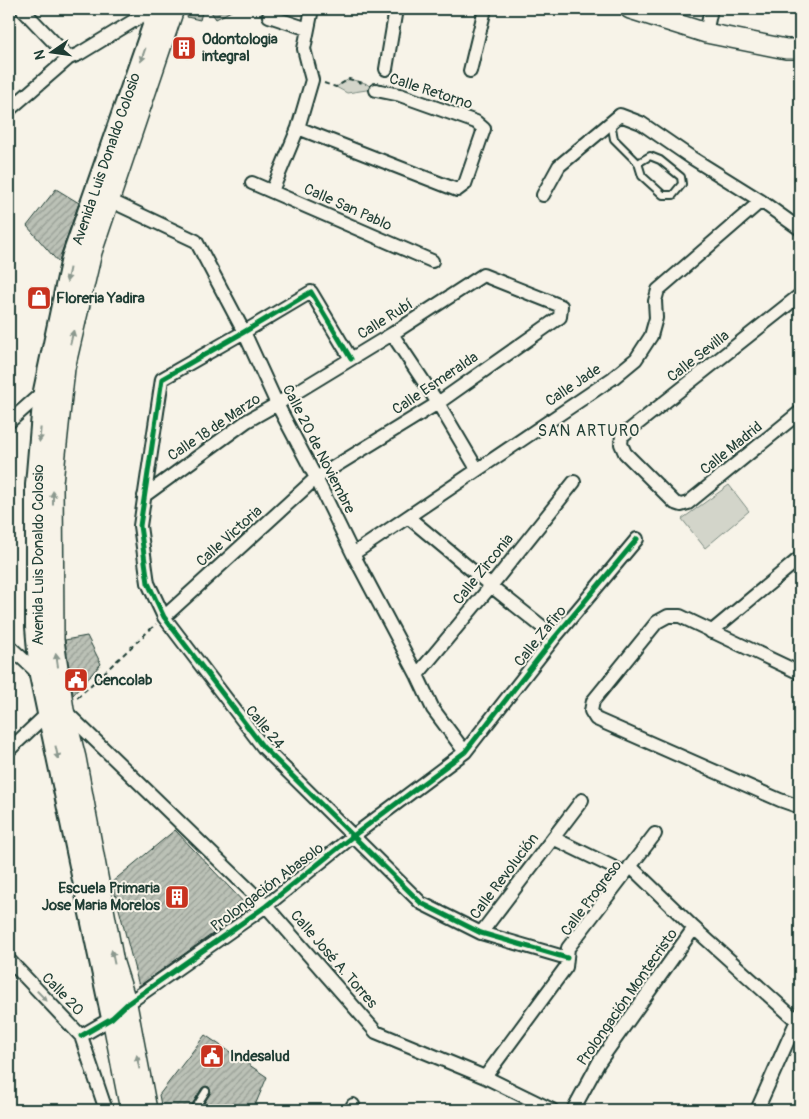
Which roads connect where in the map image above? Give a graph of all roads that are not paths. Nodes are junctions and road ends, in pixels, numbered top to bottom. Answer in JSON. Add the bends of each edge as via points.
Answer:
{"nodes":[{"id":1,"x":22,"y":9,"type":"edge"},
{"id":2,"x":153,"y":9,"type":"edge"},
{"id":3,"x":159,"y":9,"type":"edge"},
{"id":4,"x":174,"y":9,"type":"edge"},
{"id":5,"x":312,"y":9,"type":"edge"},
{"id":6,"x":396,"y":9,"type":"edge"},
{"id":7,"x":485,"y":9,"type":"edge"},
{"id":8,"x":630,"y":9,"type":"edge"},
{"id":9,"x":711,"y":9,"type":"edge"},
{"id":10,"x":269,"y":16,"type":"dead end"},
{"id":11,"x":308,"y":29,"type":"junction"},
{"id":12,"x":706,"y":33,"type":"junction"},
{"id":13,"x":800,"y":49,"type":"edge"},
{"id":14,"x":69,"y":58,"type":"junction"},
{"id":15,"x":386,"y":68,"type":"dead end"},
{"id":16,"x":470,"y":71,"type":"dead end"},
{"id":17,"x":376,"y":90,"type":"road end"},
{"id":18,"x":9,"y":110,"type":"edge"},
{"id":19,"x":611,"y":122,"type":"junction"},
{"id":20,"x":298,"y":128,"type":"junction"},
{"id":21,"x":638,"y":163,"type":"junction"},
{"id":22,"x":252,"y":183,"type":"dead end"},
{"id":23,"x":272,"y":192,"type":"junction"},
{"id":24,"x":542,"y":195,"type":"dead end"},
{"id":25,"x":109,"y":200,"type":"junction"},
{"id":26,"x":761,"y":200,"type":"junction"},
{"id":27,"x":799,"y":224,"type":"edge"},
{"id":28,"x":432,"y":261,"type":"dead end"},
{"id":29,"x":800,"y":295,"type":"edge"},
{"id":30,"x":562,"y":306,"type":"joint"},
{"id":31,"x":244,"y":332,"type":"junction"},
{"id":32,"x":392,"y":334,"type":"junction"},
{"id":33,"x":352,"y":359,"type":"junction"},
{"id":34,"x":44,"y":391,"type":"junction"},
{"id":35,"x":438,"y":403,"type":"junction"},
{"id":36,"x":277,"y":404,"type":"junction"},
{"id":37,"x":800,"y":412,"type":"edge"},
{"id":38,"x":9,"y":422,"type":"edge"},
{"id":39,"x":477,"y":469,"type":"junction"},
{"id":40,"x":316,"y":478,"type":"junction"},
{"id":41,"x":574,"y":482,"type":"dead end"},
{"id":42,"x":144,"y":496,"type":"junction"},
{"id":43,"x":681,"y":506,"type":"joint"},
{"id":44,"x":408,"y":517,"type":"junction"},
{"id":45,"x":637,"y":539,"type":"dead end"},
{"id":46,"x":353,"y":554,"type":"junction"},
{"id":47,"x":800,"y":558,"type":"edge"},
{"id":48,"x":491,"y":586,"type":"junction"},
{"id":49,"x":164,"y":617,"type":"junction"},
{"id":50,"x":711,"y":632,"type":"junction"},
{"id":51,"x":554,"y":637,"type":"junction"},
{"id":52,"x":9,"y":646,"type":"edge"},
{"id":53,"x":800,"y":673,"type":"edge"},
{"id":54,"x":40,"y":675,"type":"junction"},
{"id":55,"x":417,"y":675,"type":"junction"},
{"id":56,"x":56,"y":711,"type":"junction"},
{"id":57,"x":9,"y":750,"type":"edge"},
{"id":58,"x":465,"y":752,"type":"junction"},
{"id":59,"x":582,"y":800,"type":"dead end"},
{"id":60,"x":800,"y":807,"type":"edge"},
{"id":61,"x":655,"y":834,"type":"dead end"},
{"id":62,"x":353,"y":836,"type":"junction"},
{"id":63,"x":553,"y":838,"type":"junction"},
{"id":64,"x":628,"y":870,"type":"junction"},
{"id":65,"x":266,"y":906,"type":"junction"},
{"id":66,"x":694,"y":928,"type":"junction"},
{"id":67,"x":481,"y":933,"type":"junction"},
{"id":68,"x":567,"y":958,"type":"junction"},
{"id":69,"x":9,"y":960,"type":"edge"},
{"id":70,"x":127,"y":1004,"type":"junction"},
{"id":71,"x":798,"y":1017,"type":"edge"},
{"id":72,"x":112,"y":1018,"type":"junction"},
{"id":73,"x":81,"y":1036,"type":"junction"},
{"id":74,"x":485,"y":1077,"type":"junction"},
{"id":75,"x":206,"y":1091,"type":"dead end"},
{"id":76,"x":106,"y":1110,"type":"edge"},
{"id":77,"x":130,"y":1110,"type":"edge"},
{"id":78,"x":147,"y":1110,"type":"edge"},
{"id":79,"x":194,"y":1110,"type":"edge"},
{"id":80,"x":552,"y":1110,"type":"edge"},
{"id":81,"x":573,"y":1110,"type":"edge"},
{"id":82,"x":757,"y":1110,"type":"edge"}],
"edges":[{"from":1,"to":14,"type":"street"},
{"from":2,"to":14,"type":"street"},
{"from":3,"to":34,"type":"main road","name":"Avenida Luis Donaldo Colosio","one_way":true,"via":[[72,258]]},
{"from":4,"to":25,"type":"main road","name":"Avenida Luis Donaldo Colosio"},
{"from":5,"to":11,"type":"street"},
{"from":6,"to":15,"type":"street"},
{"from":7,"to":16,"type":"street"},
{"from":8,"to":12,"type":"main road"},
{"from":9,"to":12,"type":"street"},
{"from":10,"to":11,"type":"street"},
{"from":11,"to":20,"type":"street","via":[[304,49],[312,80]]},
{"from":12,"to":13,"type":"main road"},
{"from":14,"to":18,"type":"street"},
{"from":17,"to":20,"type":"street","name":"Calle Retorno","via":[[400,95],[476,122],[484,130],[465,184],[457,190]]},
{"from":19,"to":21,"type":"lane","via":[[614,138]]},
{"from":19,"to":24,"type":"street","via":[[559,166]]},
{"from":19,"to":26,"type":"street","via":[[620,115],[641,123]]},
{"from":20,"to":23,"type":"street"},
{"from":21,"to":21,"type":"lane","via":[[642,176],[663,195],[674,195],[682,184],[681,177],[660,160],[650,156]]},
{"from":22,"to":23,"type":"street","name":"Calle San Pablo"},
{"from":23,"to":28,"type":"street","name":"Calle San Pablo"},
{"from":25,"to":31,"type":"street","name":"Calle 20 de Noviembre","via":[[196,241]]},
{"from":56,"to":25,"type":"main road","name":"Avenida Luis Donaldo Colosio","one_way":true,"via":[[53,482],[65,368],[92,252]]},
{"from":26,"to":27,"type":"street"},
{"from":26,"to":39,"type":"street","name":"Calle Jade","via":[[658,290],[652,336],[636,358],[613,378]]},
{"from":29,"to":43,"type":"street","name":"Calle Sevilla","via":[[622,436],[625,453]]},
{"from":30,"to":32,"type":"street","name":"Calle Rubí","via":[[483,275]]},
{"from":30,"to":35,"type":"street","name":"Calle Esmeralda","via":[[560,317]]},
{"from":31,"to":33,"type":"street","via":[[310,292]]},
{"from":31,"to":36,"type":"street","name":"Calle 20 de Noviembre"},
{"from":31,"to":42,"type":"street","name":"Calle 24","via":[[162,379]]},
{"from":32,"to":33,"type":"street","name":"Calle Rubí"},
{"from":32,"to":35,"type":"street"},
{"from":33,"to":36,"type":"street","name":"Calle Rubí"},
{"from":34,"to":38,"type":"street"},
{"from":34,"to":54,"type":"main road","name":"Avenida Luis Donaldo Colosio","one_way":true,"via":[[36,486],[36,627]]},
{"from":35,"to":39,"type":"street"},
{"from":35,"to":40,"type":"street","name":"Calle Esmeralda"},
{"from":36,"to":40,"type":"street","name":"Calle 20 de Noviembre"},
{"from":36,"to":42,"type":"street","name":"Calle 18 de Marzo","via":[[247,421]]},
{"from":37,"to":43,"type":"street","name":"Calle Madrid"},
{"from":39,"to":44,"type":"street","name":"Calle Jade"},
{"from":40,"to":46,"type":"street","name":"Calle 20 de Noviembre"},
{"from":40,"to":49,"type":"street","name":"Calle Victoria"},
{"from":41,"to":48,"type":"street","name":"Calle Zirconia"},
{"from":42,"to":49,"type":"street","name":"Calle 24","via":[[140,526],[148,583]]},
{"from":44,"to":46,"type":"street","name":"Calle Jade"},
{"from":44,"to":48,"type":"street"},
{"from":45,"to":51,"type":"street","name":"Calle Zafiro"},
{"from":46,"to":55,"type":"street","name":"Calle 20 de Noviembre"},
{"from":47,"to":50,"type":"street"},
{"from":48,"to":51,"type":"street"},
{"from":48,"to":55,"type":"street","name":"Calle Zirconia"},
{"from":49,"to":62,"type":"street","name":"Calle 24","via":[[263,747]]},
{"from":50,"to":53,"type":"street"},
{"from":50,"to":60,"type":"street","via":[[680,616],[668,616],[657,622],[593,701],[591,711],[596,719]]},
{"from":51,"to":58,"type":"street","name":"Calle Zafiro"},
{"from":52,"to":54,"type":"street"},
{"from":54,"to":56,"type":"main road","name":"Avenida Luis Donaldo Colosio"},
{"from":55,"to":58,"type":"street","name":"Calle 20 de Noviembre","via":[[434,710]]},
{"from":56,"to":57,"type":"street"},
{"from":56,"to":65,"type":"street","name":"Calle José A. Torres"},
{"from":70,"to":56,"type":"main road","name":"Avenida Luis Donaldo Colosio","one_way":true,"via":[[114,963],[76,758]]},
{"from":56,"to":72,"type":"main road","name":"Avenida Luis Donaldo Colosio","one_way":true},
{"from":58,"to":62,"type":"street","name":"Prolongación Abasolo"},
{"from":59,"to":63,"type":"street","name":"Calle Revolución"},
{"from":61,"to":64,"type":"street","name":"Calle Progreso"},
{"from":62,"to":65,"type":"street","name":"Prolongación Abasolo"},
{"from":62,"to":67,"type":"street","name":"Calle 24","via":[[421,903]]},
{"from":63,"to":64,"type":"street"},
{"from":63,"to":67,"type":"street","name":"Calle Revolución"},
{"from":64,"to":66,"type":"street"},
{"from":64,"to":68,"type":"street","name":"Calle Progreso","via":[[568,948]]},
{"from":65,"to":70,"type":"street","name":"Prolongación Abasolo"},
{"from":65,"to":74,"type":"street","name":"Calle José A. Torres","via":[[376,1032]]},
{"from":66,"to":71,"type":"street"},
{"from":66,"to":81,"type":"street","name":"Prolongación Montecristo","via":[[599,1062]]},
{"from":67,"to":68,"type":"street","name":"Calle 24"},
{"from":68,"to":74,"type":"street","name":"Calle Progreso","via":[[566,967]]},
{"from":69,"to":73,"type":"street","name":"Calle 20","one_way":true},
{"from":70,"to":72,"type":"street","name":"Prolongación Abasolo"},
{"from":78,"to":70,"type":"main road","name":"Avenida Luis Donaldo Colosio","one_way":true},
{"from":71,"to":82,"type":"street"},
{"from":72,"to":73,"type":"street","name":"Prolongación Abasolo"},
{"from":72,"to":77,"type":"main road","name":"Avenida Luis Donaldo Colosio"},
{"from":73,"to":76,"type":"street","name":"Calle 20"},
{"from":74,"to":80,"type":"street","name":"Calle José A. Torres"},
{"from":75,"to":79,"type":"lane"}]}
